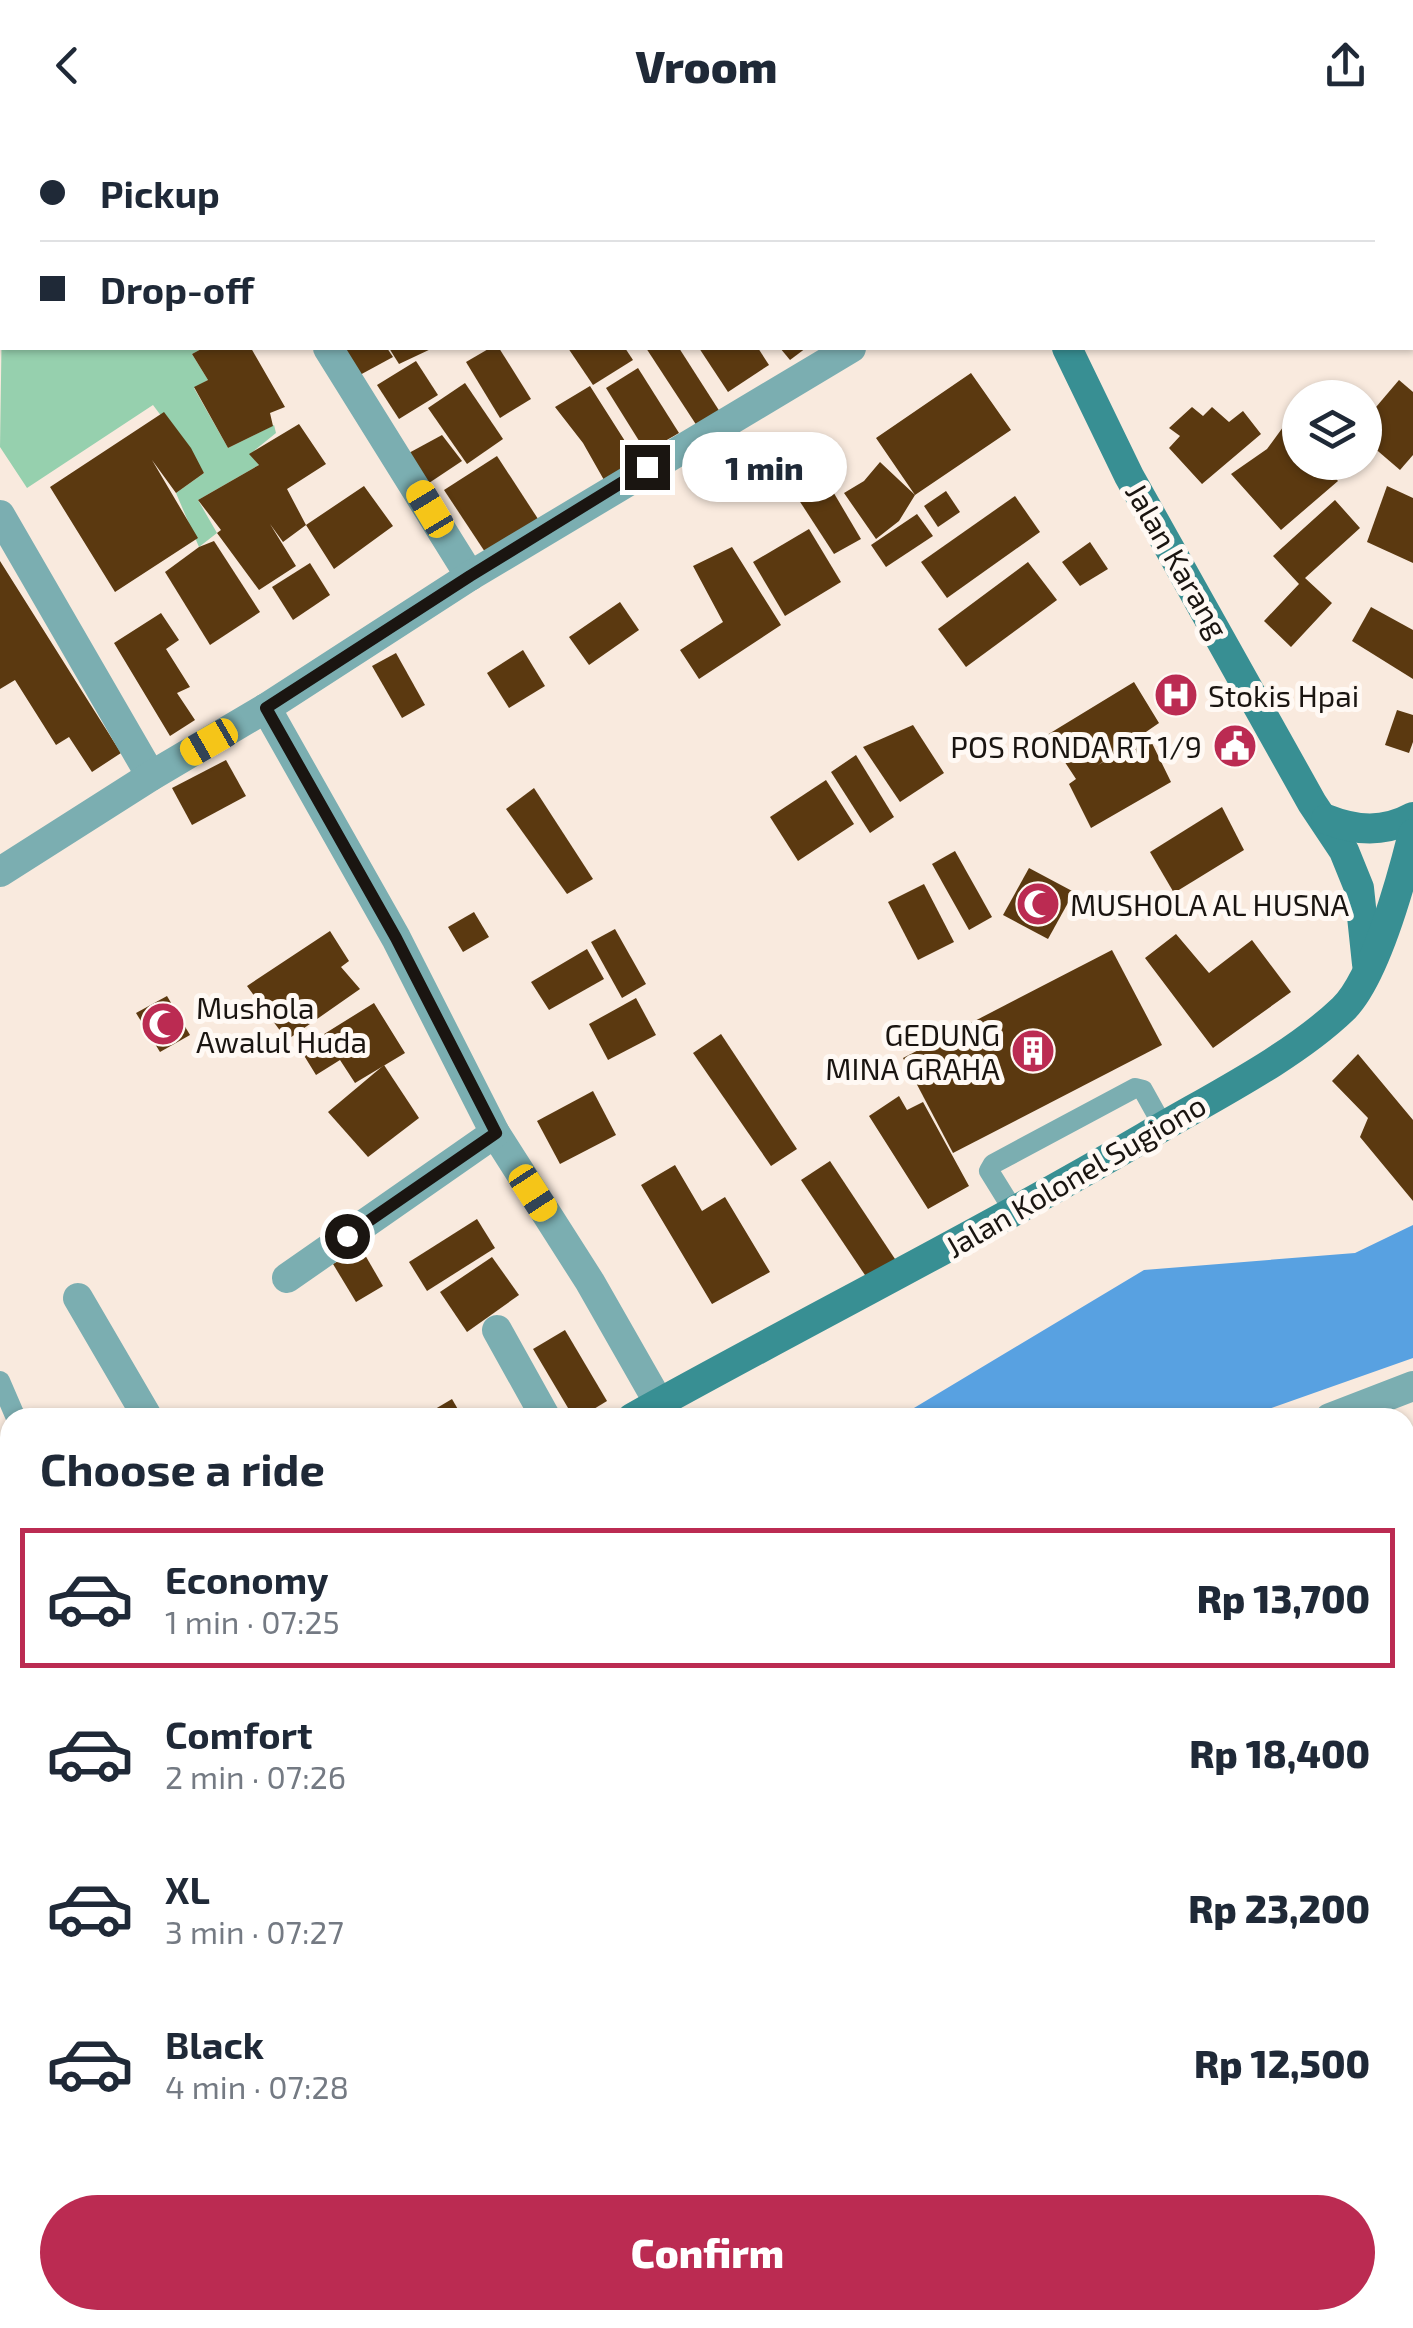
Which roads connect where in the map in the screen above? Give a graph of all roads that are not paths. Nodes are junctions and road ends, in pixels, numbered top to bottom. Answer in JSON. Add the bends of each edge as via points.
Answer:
{"nodes":[{"id":1,"x":329,"y":350,"type":"edge"},
{"id":2,"x":848,"y":350,"type":"edge"},
{"id":3,"x":1067,"y":350,"type":"edge"},
{"id":4,"x":0,"y":515,"type":"edge"},
{"id":5,"x":470,"y":576,"type":"junction"},
{"id":6,"x":266,"y":708,"type":"junction"},
{"id":7,"x":151,"y":776,"type":"junction"},
{"id":8,"x":1413,"y":817,"type":"edge"},
{"id":9,"x":1326,"y":820,"type":"junction"},
{"id":10,"x":1413,"y":834,"type":"edge"},
{"id":11,"x":0,"y":872,"type":"edge"},
{"id":12,"x":1367,"y":969,"type":"junction"},
{"id":13,"x":1164,"y":1126,"type":"junction"},
{"id":14,"x":496,"y":1133,"type":"junction"},
{"id":15,"x":1015,"y":1213,"type":"junction"},
{"id":16,"x":287,"y":1278,"type":"dead end"},
{"id":17,"x":78,"y":1298,"type":"dead end"},
{"id":18,"x":498,"y":1330,"type":"dead end"},
{"id":19,"x":0,"y":1382,"type":"edge"},
{"id":20,"x":1413,"y":1386,"type":"edge"},
{"id":21,"x":12,"y":1408,"type":"edge"},
{"id":22,"x":142,"y":1408,"type":"edge"},
{"id":23,"x":541,"y":1408,"type":"edge"},
{"id":24,"x":644,"y":1408,"type":"edge"},
{"id":25,"x":649,"y":1408,"type":"edge"},
{"id":26,"x":1356,"y":1408,"type":"edge"}],
"edges":[{"from":1,"to":5,"type":"street"},
{"from":2,"to":5,"type":"street"},
{"from":3,"to":9,"type":"street","name":"Jalan Karang","via":[[1129,476]]},
{"from":4,"to":7,"type":"street"},
{"from":5,"to":6,"type":"street"},
{"from":6,"to":7,"type":"street"},
{"from":6,"to":14,"type":"street"},
{"from":7,"to":11,"type":"street"},
{"from":8,"to":9,"type":"street","via":[[1363,830]]},
{"from":9,"to":12,"type":"street","name":"Jalan Karang","via":[[1359,888]]},
{"from":10,"to":12,"type":"street","name":"Jalan Kolonel Sugiono"},
{"from":12,"to":13,"type":"street","name":"Jalan Kolonel Sugiono","via":[[1345,1007],[1289,1050]]},
{"from":13,"to":15,"type":"street","name":"Jalan Kolonel Sugiono"},
{"from":13,"to":15,"type":"lane","via":[[1143,1090],[1135,1088],[993,1164],[990,1170]]},
{"from":14,"to":16,"type":"street"},
{"from":14,"to":24,"type":"street","via":[[590,1282]]},
{"from":15,"to":25,"type":"street","name":"Jalan Kolonel Sugiono"},
{"from":17,"to":22,"type":"street"},
{"from":18,"to":23,"type":"street"},
{"from":19,"to":21,"type":"lane"},
{"from":20,"to":26,"type":"street"}]}
